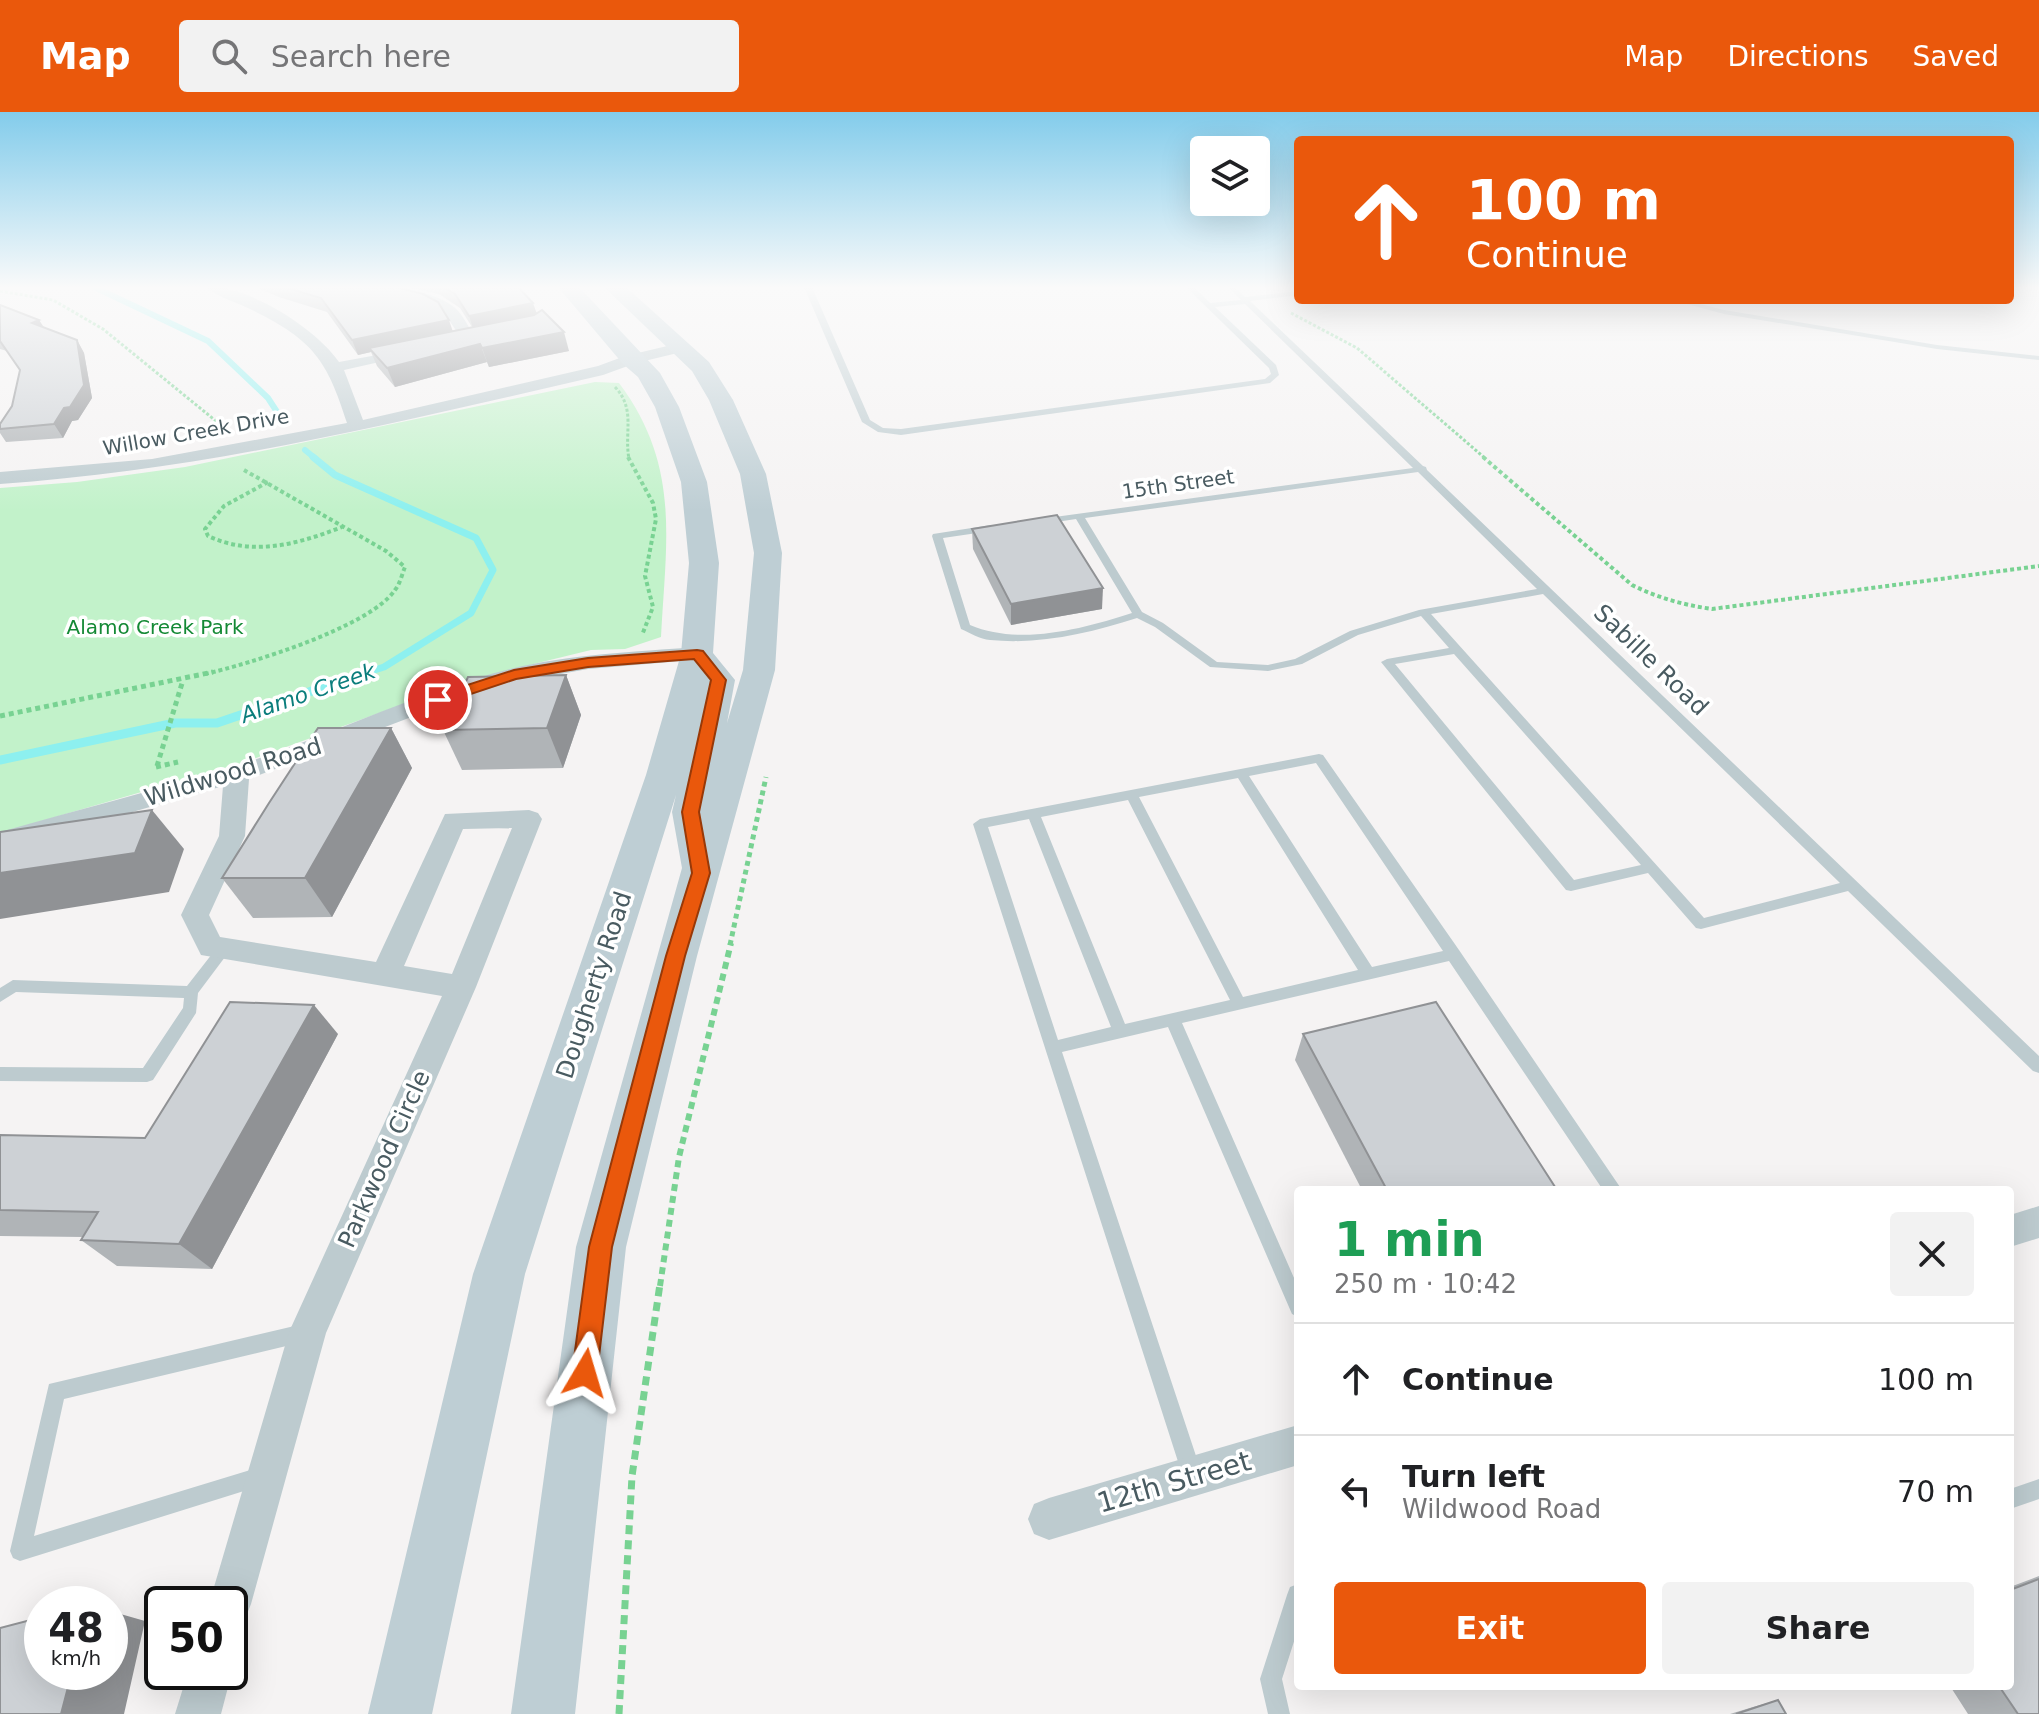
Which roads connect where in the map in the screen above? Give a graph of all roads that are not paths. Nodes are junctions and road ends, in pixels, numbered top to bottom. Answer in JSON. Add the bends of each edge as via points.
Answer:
{"nodes":[{"id":1,"x":331,"y":362,"type":"edge"},
{"id":2,"x":359,"y":362,"type":"edge"},
{"id":3,"x":588,"y":362,"type":"edge"},
{"id":4,"x":599,"y":362,"type":"edge"},
{"id":5,"x":613,"y":362,"type":"edge"},
{"id":6,"x":645,"y":362,"type":"edge"},
{"id":7,"x":695,"y":362,"type":"edge"},
{"id":8,"x":840,"y":362,"type":"edge"},
{"id":9,"x":1268,"y":362,"type":"edge"},
{"id":10,"x":1310,"y":362,"type":"edge"},
{"id":11,"x":336,"y":367,"type":"junction"},
{"id":12,"x":619,"y":372,"type":"junction"},
{"id":13,"x":354,"y":418,"type":"junction"},
{"id":14,"x":0,"y":463,"type":"edge"},
{"id":15,"x":1423,"y":469,"type":"junction"},
{"id":16,"x":0,"y":478,"type":"edge"},
{"id":17,"x":1079,"y":516,"type":"junction"},
{"id":18,"x":1031,"y":522,"type":"edge"},
{"id":19,"x":1000,"y":527,"type":"edge"},
{"id":20,"x":1548,"y":590,"type":"junction"},
{"id":21,"x":1423,"y":612,"type":"junction"},
{"id":22,"x":1138,"y":614,"type":"junction"},
{"id":23,"x":1457,"y":650,"type":"junction"},
{"id":24,"x":697,"y":654,"type":"junction"},
{"id":25,"x":1241,"y":773,"type":"junction"},
{"id":26,"x":237,"y":774,"type":"junction"},
{"id":27,"x":1131,"y":794,"type":"junction"},
{"id":28,"x":1033,"y":814,"type":"junction"},
{"id":29,"x":0,"y":841,"type":"edge"},
{"id":30,"x":1650,"y":868,"type":"junction"},
{"id":31,"x":701,"y":873,"type":"junction"},
{"id":32,"x":1851,"y":885,"type":"junction"},
{"id":33,"x":224,"y":949,"type":"junction"},
{"id":34,"x":1454,"y":954,"type":"junction"},
{"id":35,"x":1368,"y":974,"type":"junction"},
{"id":36,"x":385,"y":975,"type":"junction"},
{"id":37,"x":461,"y":987,"type":"junction"},
{"id":38,"x":191,"y":992,"type":"junction"},
{"id":39,"x":0,"y":996,"type":"edge"},
{"id":40,"x":1239,"y":1004,"type":"junction"},
{"id":41,"x":1173,"y":1020,"type":"junction"},
{"id":42,"x":1121,"y":1032,"type":"junction"},
{"id":43,"x":1054,"y":1047,"type":"junction"},
{"id":44,"x":2039,"y":1066,"type":"edge"},
{"id":45,"x":0,"y":1074,"type":"edge"},
{"id":46,"x":1610,"y":1186,"type":"edge"},
{"id":47,"x":2039,"y":1222,"type":"edge"},
{"id":48,"x":2014,"y":1230,"type":"edge"},
{"id":49,"x":1294,"y":1299,"type":"edge"},
{"id":50,"x":308,"y":1332,"type":"junction"},
{"id":51,"x":1294,"y":1446,"type":"edge"},
{"id":52,"x":267,"y":1475,"type":"junction"},
{"id":53,"x":1193,"y":1477,"type":"junction"},
{"id":54,"x":2039,"y":1489,"type":"edge"},
{"id":55,"x":2014,"y":1498,"type":"edge"},
{"id":56,"x":1049,"y":1519,"type":"dead end"},
{"id":57,"x":235,"y":1586,"type":"edge"},
{"id":58,"x":1294,"y":1607,"type":"edge"},
{"id":59,"x":205,"y":1690,"type":"edge"},
{"id":60,"x":198,"y":1714,"type":"edge"},
{"id":61,"x":400,"y":1714,"type":"edge"},
{"id":62,"x":543,"y":1714,"type":"edge"},
{"id":63,"x":1279,"y":1714,"type":"edge"}],
"edges":[{"from":1,"to":11,"type":"street"},
{"from":2,"to":11,"type":"street"},
{"from":3,"to":13,"type":"street","name":"Willow Creek Drive"},
{"from":4,"to":12,"type":"street","name":"Willow Creek Drive"},
{"from":5,"to":12,"type":"main road","name":"Dougherty Road"},
{"from":6,"to":12,"type":"street","name":"Willow Creek Drive"},
{"from":7,"to":31,"type":"main road","via":[[721,400],[753,474],[768,553],[759,670]]},
{"from":8,"to":9,"type":"lane","via":[[866,422],[901,432],[1267,381],[1275,375]]},
{"from":10,"to":15,"type":"lane","name":"Sabille Road"},
{"from":11,"to":13,"type":"street"},
{"from":12,"to":24,"type":"main road","name":"Dougherty Road","via":[[648,373],[667,407],[694,482],[704,563]]},
{"from":13,"to":14,"type":"street","name":"Willow Creek Drive","via":[[92,460]]},
{"from":13,"to":16,"type":"street","name":"Willow Creek Drive","via":[[156,463]]},
{"from":15,"to":17,"type":"lane","name":"15th Street"},
{"from":15,"to":20,"type":"lane","name":"Sabille Road"},
{"from":17,"to":18,"type":"lane","name":"15th Street"},
{"from":17,"to":22,"type":"lane"},
{"from":19,"to":22,"type":"lane","via":[[937,536],[965,627],[989,637],[1053,636]]},
{"from":20,"to":21,"type":"lane"},
{"from":20,"to":32,"type":"lane","name":"Sabille Road"},
{"from":21,"to":22,"type":"lane","via":[[1354,633],[1298,662],[1268,668],[1214,665]]},
{"from":21,"to":23,"type":"lane"},
{"from":23,"to":30,"type":"lane"},
{"from":23,"to":30,"type":"lane","via":[[1387,662],[1571,886]]},
{"from":24,"to":26,"type":"street","name":"Wildwood Road","via":[[588,662],[514,675]]},
{"from":24,"to":31,"type":"main road","via":[[719,680],[690,812]]},
{"from":24,"to":61,"type":"main road","name":"Dougherty Road","via":[[664,775],[499,1274]]},
{"from":25,"to":27,"type":"lane"},
{"from":25,"to":34,"type":"lane","via":[[1319,758]]},
{"from":25,"to":35,"type":"lane"},
{"from":26,"to":29,"type":"street","name":"Wildwood Road"},
{"from":26,"to":33,"type":"street","via":[[232,836],[195,915],[211,947]]},
{"from":27,"to":28,"type":"lane"},
{"from":27,"to":40,"type":"lane"},
{"from":28,"to":42,"type":"lane"},
{"from":28,"to":43,"type":"lane","via":[[980,824]]},
{"from":30,"to":32,"type":"lane","via":[[1701,924]]},
{"from":31,"to":62,"type":"main road","via":[[601,1247]]},
{"from":32,"to":44,"type":"lane","name":"Sabille Road"},
{"from":33,"to":36,"type":"street"},
{"from":33,"to":38,"type":"lane"},
{"from":34,"to":35,"type":"lane"},
{"from":34,"to":46,"type":"lane"},
{"from":35,"to":40,"type":"lane"},
{"from":36,"to":37,"type":"street"},
{"from":36,"to":37,"type":"street","name":"Parkwood Circle","via":[[454,820],[529,819]]},
{"from":37,"to":50,"type":"street","name":"Parkwood Circle"},
{"from":38,"to":39,"type":"lane","via":[[13,986]]},
{"from":38,"to":45,"type":"lane","via":[[191,1009],[147,1075]]},
{"from":40,"to":41,"type":"lane"},
{"from":41,"to":42,"type":"lane"},
{"from":41,"to":49,"type":"lane"},
{"from":42,"to":43,"type":"lane"},
{"from":43,"to":53,"type":"lane"},
{"from":47,"to":48,"type":"street"},
{"from":50,"to":52,"type":"street","name":"Parkwood Circle"},
{"from":50,"to":52,"type":"lane","via":[[56,1391],[20,1551]]},
{"from":51,"to":53,"type":"street","name":"12th Street"},
{"from":52,"to":57,"type":"street","name":"Parkwood Circle"},
{"from":53,"to":56,"type":"street","name":"12th Street"},
{"from":54,"to":55,"type":"lane"},
{"from":58,"to":63,"type":"lane","via":[[1271,1679]]},
{"from":59,"to":60,"type":"street"}]}
